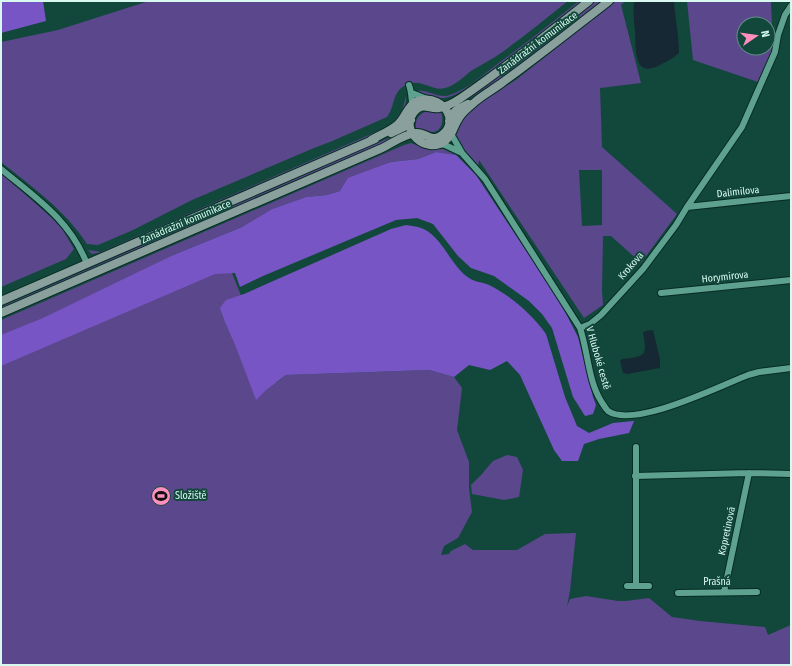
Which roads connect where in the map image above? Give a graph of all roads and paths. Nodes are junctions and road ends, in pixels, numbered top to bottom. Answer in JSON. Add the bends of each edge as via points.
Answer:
{"nodes":[{"id":1,"x":589,"y":1,"type":"edge"},
{"id":2,"x":609,"y":1,"type":"edge"},
{"id":3,"x":791,"y":6,"type":"edge"},
{"id":4,"x":409,"y":86,"type":"dead end"},
{"id":5,"x":412,"y":93,"type":"junction"},
{"id":6,"x":429,"y":99,"type":"junction"},
{"id":7,"x":477,"y":99,"type":"junction"},
{"id":8,"x":412,"y":104,"type":"junction"},
{"id":9,"x":442,"y":105,"type":"junction"},
{"id":10,"x":411,"y":118,"type":"junction"},
{"id":11,"x":448,"y":124,"type":"junction"},
{"id":12,"x":413,"y":134,"type":"junction"},
{"id":13,"x":451,"y":135,"type":"junction"},
{"id":14,"x":371,"y":140,"type":"junction"},
{"id":15,"x":419,"y":141,"type":"junction"},
{"id":16,"x":439,"y":144,"type":"junction"},
{"id":17,"x":380,"y":150,"type":"junction"},
{"id":18,"x":462,"y":153,"type":"junction"},
{"id":19,"x":1,"y":169,"type":"edge"},
{"id":20,"x":791,"y":196,"type":"edge"},
{"id":21,"x":687,"y":207,"type":"junction"},
{"id":22,"x":87,"y":264,"type":"junction"},
{"id":23,"x":791,"y":280,"type":"edge"},
{"id":24,"x":661,"y":293,"type":"dead end"},
{"id":25,"x":1,"y":301,"type":"edge"},
{"id":26,"x":1,"y":313,"type":"edge"},
{"id":27,"x":580,"y":328,"type":"junction"},
{"id":28,"x":791,"y":368,"type":"edge"},
{"id":29,"x":636,"y":447,"type":"dead end"},
{"id":30,"x":749,"y":473,"type":"junction"},
{"id":31,"x":791,"y":474,"type":"edge"},
{"id":32,"x":635,"y":476,"type":"junction"},
{"id":33,"x":627,"y":586,"type":"dead end"},
{"id":34,"x":636,"y":586,"type":"junction"},
{"id":35,"x":648,"y":586,"type":"dead end"},
{"id":36,"x":678,"y":592,"type":"dead end"},
{"id":37,"x":724,"y":592,"type":"junction"},
{"id":38,"x":756,"y":592,"type":"dead end"}],
"edges":[{"from":1,"to":9,"type":"main road","name":"Zanádražní komunikace","via":[[460,99]]},
{"from":2,"to":7,"type":"main road","name":"Zanádražní komunikace"},
{"from":3,"to":21,"type":"street","name":"Krokova","via":[[778,35],[775,52],[742,127]]},
{"from":4,"to":5,"type":"street"},
{"from":5,"to":6,"type":"street"},
{"from":5,"to":8,"type":"street"},
{"from":6,"to":8,"type":"main road"},
{"from":6,"to":9,"type":"main road"},
{"from":7,"to":11,"type":"main road","name":"Zanádražní komunikace","via":[[454,111]]},
{"from":7,"to":13,"type":"main road","name":"Zanádražní komunikace","via":[[460,116]]},
{"from":8,"to":10,"type":"street"},
{"from":8,"to":14,"type":"main road","name":"Zanádražní komunikace","via":[[399,123]]},
{"from":9,"to":10,"type":"main road","via":[[438,108],[424,106]]},
{"from":9,"to":11,"type":"main road","via":[[448,115]]},
{"from":10,"to":12,"type":"main road"},
{"from":10,"to":14,"type":"main road","name":"Zanádražní komunikace","via":[[401,129]]},
{"from":11,"to":12,"type":"main road","via":[[436,138],[426,137],[420,133]]},
{"from":11,"to":13,"type":"street","name":"V Hluboké cestě"},
{"from":12,"to":15,"type":"main road"},
{"from":12,"to":17,"type":"main road","name":"Zanádražní komunikace"},
{"from":13,"to":16,"type":"main road"},
{"from":13,"to":18,"type":"street","name":"V Hluboké cestě"},
{"from":14,"to":22,"type":"main road","name":"Zanádražní komunikace"},
{"from":15,"to":16,"type":"main road","name":"Zanádražní komunikace","via":[[430,145]]},
{"from":15,"to":17,"type":"main road","name":"Zanádražní komunikace","via":[[410,140]]},
{"from":16,"to":18,"type":"street","name":"V Hluboké cestě"},
{"from":17,"to":26,"type":"main road","name":"Zanádražní komunikace"},
{"from":18,"to":27,"type":"street","name":"V Hluboké cestě","via":[[485,179]]},
{"from":19,"to":22,"type":"street","via":[[56,215],[74,236]]},
{"from":20,"to":21,"type":"street","name":"Dalimilova"},
{"from":21,"to":27,"type":"street","name":"Krokova","via":[[643,269],[601,315]]},
{"from":22,"to":25,"type":"main road","name":"Zanádražní komunikace"},
{"from":23,"to":24,"type":"street","name":"Horymírova"},
{"from":27,"to":28,"type":"street","name":"V Hluboké cestě","via":[[595,391],[609,411],[620,414],[652,412],[748,375]]},
{"from":29,"to":32,"type":"street"},
{"from":30,"to":31,"type":"street"},
{"from":30,"to":32,"type":"street"},
{"from":30,"to":37,"type":"street","name":"Kopretinová"},
{"from":32,"to":34,"type":"street"},
{"from":33,"to":34,"type":"street"},
{"from":34,"to":35,"type":"street"},
{"from":36,"to":37,"type":"street","name":"Prašná"},
{"from":37,"to":38,"type":"street","name":"Prašná"}]}
